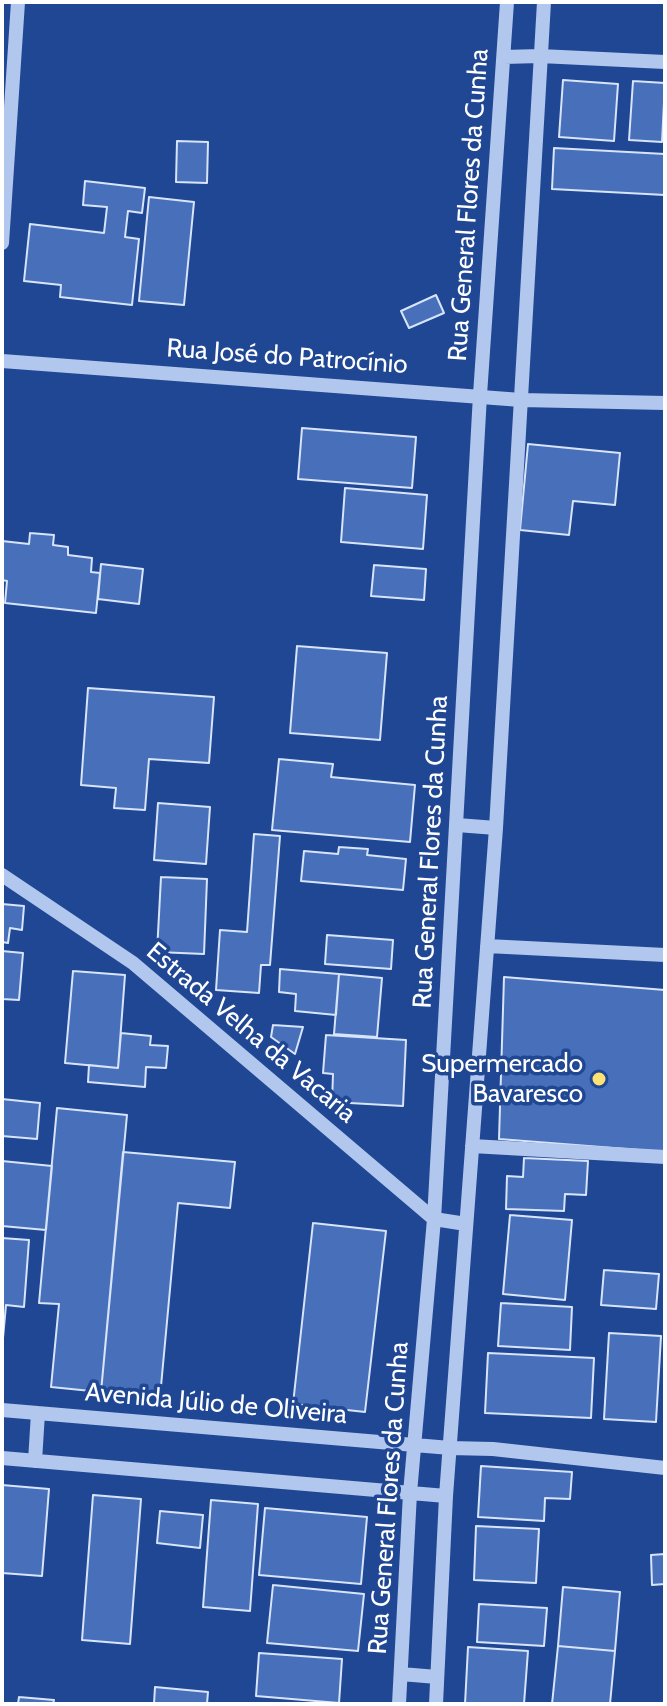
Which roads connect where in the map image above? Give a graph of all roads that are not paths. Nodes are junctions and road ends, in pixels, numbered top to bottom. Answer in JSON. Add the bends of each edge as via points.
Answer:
{"nodes":[{"id":1,"x":18,"y":2,"type":"edge"},
{"id":2,"x":507,"y":2,"type":"edge"},
{"id":3,"x":544,"y":2,"type":"edge"},
{"id":4,"x":540,"y":56,"type":"junction"},
{"id":5,"x":504,"y":57,"type":"junction"},
{"id":6,"x":665,"y":62,"type":"edge"},
{"id":7,"x":2,"y":243,"type":"edge"},
{"id":8,"x":2,"y":361,"type":"edge"},
{"id":9,"x":480,"y":395,"type":"junction"},
{"id":10,"x":521,"y":400,"type":"junction"},
{"id":11,"x":665,"y":403,"type":"edge"},
{"id":12,"x":457,"y":825,"type":"junction"},
{"id":13,"x":496,"y":828,"type":"junction"},
{"id":14,"x":2,"y":875,"type":"edge"},
{"id":15,"x":487,"y":946,"type":"junction"},
{"id":16,"x":665,"y":955,"type":"edge"},
{"id":17,"x":472,"y":1146,"type":"junction"},
{"id":18,"x":665,"y":1157,"type":"edge"},
{"id":19,"x":434,"y":1219,"type":"junction"},
{"id":20,"x":466,"y":1224,"type":"junction"},
{"id":21,"x":2,"y":1410,"type":"edge"},
{"id":22,"x":38,"y":1413,"type":"junction"},
{"id":23,"x":415,"y":1445,"type":"junction"},
{"id":24,"x":450,"y":1448,"type":"junction"},
{"id":25,"x":2,"y":1458,"type":"edge"},
{"id":26,"x":35,"y":1461,"type":"junction"},
{"id":27,"x":665,"y":1468,"type":"edge"},
{"id":28,"x":410,"y":1493,"type":"junction"},
{"id":29,"x":446,"y":1496,"type":"junction"},
{"id":30,"x":401,"y":1674,"type":"junction"},
{"id":31,"x":437,"y":1677,"type":"junction"},
{"id":32,"x":399,"y":1704,"type":"edge"},
{"id":33,"x":436,"y":1704,"type":"edge"}],
"edges":[{"from":1,"to":7,"type":"street"},
{"from":2,"to":5,"type":"street","name":"Rua General Flores da Cunha"},
{"from":3,"to":4,"type":"street"},
{"from":4,"to":5,"type":"street"},
{"from":4,"to":6,"type":"street"},
{"from":4,"to":10,"type":"street"},
{"from":5,"to":9,"type":"street","name":"Rua General Flores da Cunha"},
{"from":8,"to":9,"type":"street","name":"Rua José do Patrocínio"},
{"from":9,"to":10,"type":"street","name":"Rua José do Patrocínio"},
{"from":9,"to":12,"type":"street","name":"Rua General Flores da Cunha"},
{"from":10,"to":11,"type":"street","name":"Rua José do Patrocínio"},
{"from":10,"to":13,"type":"street"},
{"from":12,"to":13,"type":"street"},
{"from":12,"to":19,"type":"street","name":"Rua General Flores da Cunha"},
{"from":13,"to":15,"type":"street"},
{"from":14,"to":19,"type":"street","name":"Estrada Velha da Vacaria","via":[[133,963]]},
{"from":15,"to":16,"type":"street"},
{"from":15,"to":17,"type":"street"},
{"from":17,"to":18,"type":"street"},
{"from":17,"to":20,"type":"street"},
{"from":19,"to":20,"type":"street"},
{"from":19,"to":23,"type":"street","name":"Rua General Flores da Cunha"},
{"from":20,"to":24,"type":"street"},
{"from":21,"to":22,"type":"street","name":"Avenida Júlio de Oliveira"},
{"from":22,"to":23,"type":"street","name":"Avenida Júlio de Oliveira"},
{"from":22,"to":26,"type":"street"},
{"from":23,"to":24,"type":"street","name":"Avenida Júlio de Oliveira"},
{"from":23,"to":28,"type":"street","name":"Rua General Flores da Cunha"},
{"from":24,"to":27,"type":"street","name":"Avenida Júlio de Oliveira"},
{"from":24,"to":29,"type":"street"},
{"from":25,"to":26,"type":"street"},
{"from":26,"to":28,"type":"street"},
{"from":28,"to":29,"type":"street"},
{"from":28,"to":30,"type":"street","name":"Rua General Flores da Cunha"},
{"from":29,"to":31,"type":"street"},
{"from":30,"to":31,"type":"street"},
{"from":30,"to":32,"type":"street","name":"Rua General Flores da Cunha"},
{"from":31,"to":33,"type":"street"}]}
